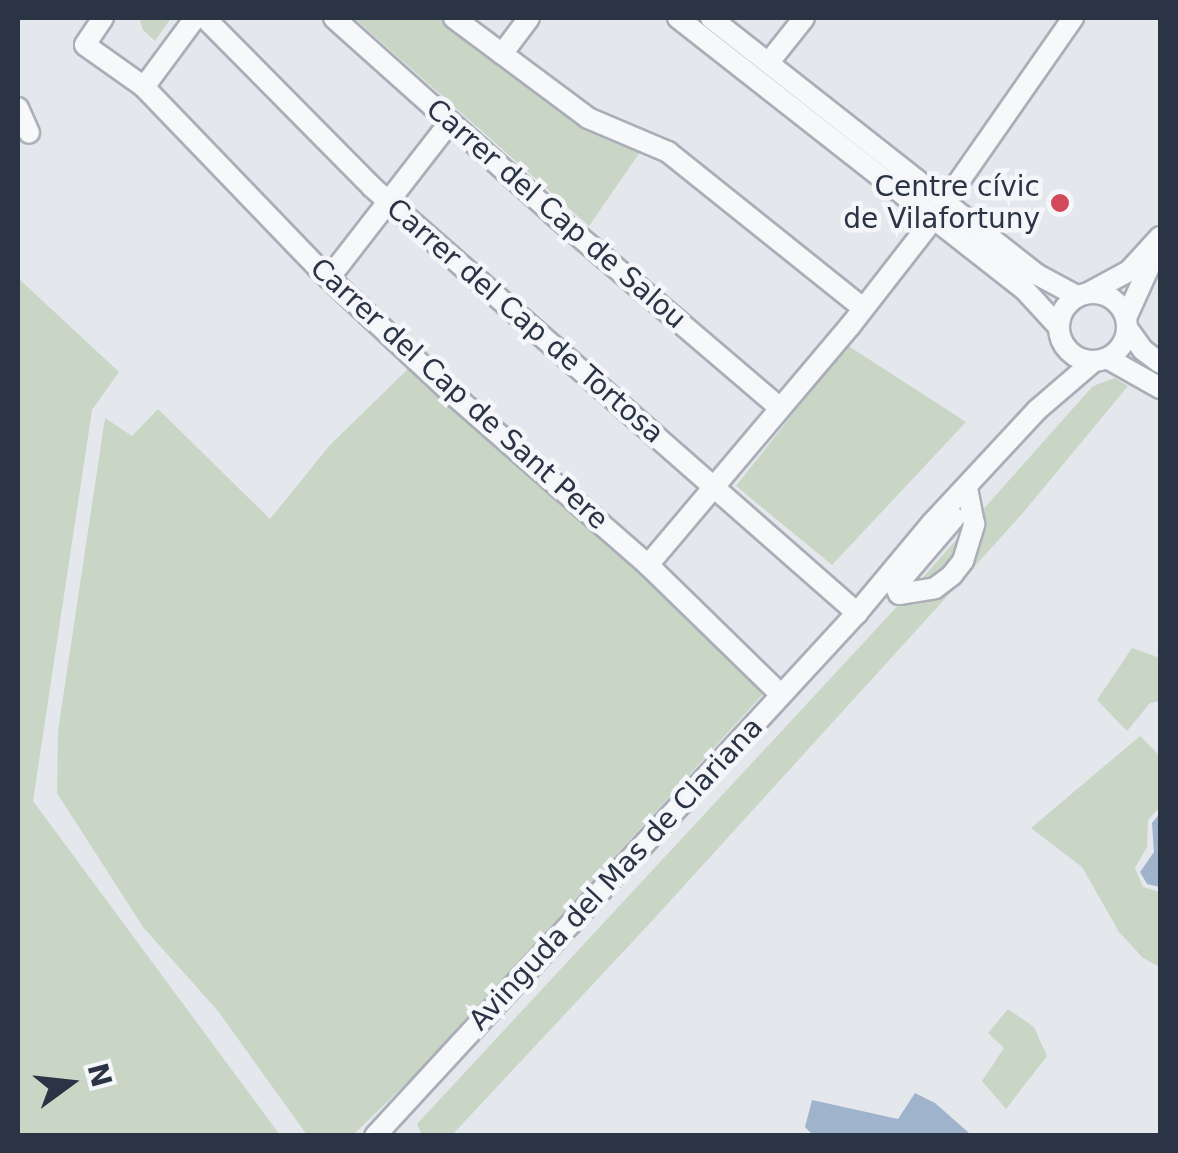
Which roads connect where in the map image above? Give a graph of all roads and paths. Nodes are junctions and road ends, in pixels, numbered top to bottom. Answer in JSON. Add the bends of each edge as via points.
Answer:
{"nodes":[{"id":1,"x":105,"y":18,"type":"edge"},
{"id":2,"x":196,"y":18,"type":"edge"},
{"id":3,"x":205,"y":18,"type":"edge"},
{"id":4,"x":334,"y":18,"type":"edge"},
{"id":5,"x":454,"y":18,"type":"edge"},
{"id":6,"x":529,"y":18,"type":"edge"},
{"id":7,"x":678,"y":18,"type":"edge"},
{"id":8,"x":711,"y":18,"type":"edge"},
{"id":9,"x":804,"y":18,"type":"edge"},
{"id":10,"x":1073,"y":18,"type":"edge"},
{"id":11,"x":502,"y":54,"type":"junction"},
{"id":12,"x":769,"y":62,"type":"junction"},
{"id":13,"x":144,"y":87,"type":"junction"},
{"id":14,"x":18,"y":108,"type":"edge"},
{"id":15,"x":450,"y":122,"type":"junction"},
{"id":16,"x":28,"y":133,"type":"dead end"},
{"id":17,"x":388,"y":202,"type":"junction"},
{"id":18,"x":939,"y":210,"type":"junction"},
{"id":19,"x":1160,"y":240,"type":"edge"},
{"id":20,"x":330,"y":278,"type":"junction"},
{"id":21,"x":1083,"y":294,"type":"junction"},
{"id":22,"x":864,"y":308,"type":"junction"},
{"id":23,"x":1126,"y":323,"type":"junction"},
{"id":24,"x":1060,"y":332,"type":"junction"},
{"id":25,"x":1101,"y":359,"type":"junction"},
{"id":26,"x":1160,"y":363,"type":"edge"},
{"id":27,"x":1160,"y":388,"type":"edge"},
{"id":28,"x":780,"y":408,"type":"junction"},
{"id":29,"x":1037,"y":410,"type":"junction"},
{"id":30,"x":713,"y":486,"type":"junction"},
{"id":31,"x":967,"y":489,"type":"junction"},
{"id":32,"x":932,"y":523,"type":"junction"},
{"id":33,"x":648,"y":565,"type":"junction"},
{"id":34,"x":896,"y":587,"type":"junction"},
{"id":35,"x":857,"y":614,"type":"junction"},
{"id":36,"x":780,"y":695,"type":"junction"},
{"id":37,"x":397,"y":1127,"type":"edge"},
{"id":38,"x":375,"y":1136,"type":"edge"}],
"edges":[{"from":1,"to":13,"type":"street","name":"Carrer del Cap de Sant Pere","via":[[85,45]]},
{"from":2,"to":13,"type":"street"},
{"from":3,"to":17,"type":"street","name":"Carrer del Cap de Tortosa"},
{"from":4,"to":15,"type":"street","name":"Carrer del Cap de Salou"},
{"from":5,"to":11,"type":"street"},
{"from":6,"to":11,"type":"street"},
{"from":7,"to":18,"type":"street"},
{"from":8,"to":12,"type":"street"},
{"from":9,"to":12,"type":"street"},
{"from":10,"to":18,"type":"street"},
{"from":11,"to":22,"type":"street","via":[[588,118],[668,152]]},
{"from":12,"to":18,"type":"street"},
{"from":13,"to":20,"type":"street","name":"Carrer del Cap de Sant Pere"},
{"from":14,"to":16,"type":"street"},
{"from":15,"to":17,"type":"street"},
{"from":15,"to":28,"type":"street","name":"Carrer del Cap de Salou"},
{"from":17,"to":20,"type":"street"},
{"from":17,"to":30,"type":"street","name":"Carrer del Cap de Tortosa"},
{"from":18,"to":21,"type":"street","via":[[1036,274]]},
{"from":18,"to":22,"type":"street"},
{"from":18,"to":24,"type":"street","via":[[1042,304]]},
{"from":19,"to":21,"type":"street","via":[[1129,271]]},
{"from":19,"to":23,"type":"street"},
{"from":20,"to":33,"type":"street","name":"Carrer del Cap de Sant Pere"},
{"from":21,"to":23,"type":"street","via":[[1112,298]]},
{"from":21,"to":24,"type":"street","via":[[1062,312]]},
{"from":22,"to":28,"type":"street"},
{"from":23,"to":25,"type":"street","via":[[1121,346]]},
{"from":23,"to":26,"type":"street"},
{"from":24,"to":25,"type":"street","via":[[1074,355]]},
{"from":24,"to":29,"type":"street","name":"Avinguda del Mas de Clariana","via":[[1055,378]]},
{"from":25,"to":27,"type":"street"},
{"from":25,"to":29,"type":"street","name":"Avinguda del Mas de Clariana"},
{"from":28,"to":30,"type":"street"},
{"from":29,"to":31,"type":"street","name":"Avinguda del Mas de Clariana"},
{"from":30,"to":33,"type":"street"},
{"from":30,"to":35,"type":"street","name":"Carrer del Cap de Tortosa"},
{"from":31,"to":32,"type":"street","name":"Avinguda del Mas de Clariana"},
{"from":31,"to":34,"type":"street","name":"Avinguda del Mas de Clariana","via":[[956,516]]},
{"from":31,"to":34,"type":"street","via":[[974,524],[963,561],[935,588],[913,595],[899,594]]},
{"from":32,"to":34,"type":"street","name":"Avinguda del Mas de Clariana","via":[[925,545],[893,580]]},
{"from":32,"to":35,"type":"street","name":"Avinguda del Mas de Clariana"},
{"from":33,"to":36,"type":"street","name":"Carrer del Cap de Sant Pere"},
{"from":34,"to":35,"type":"street","name":"Avinguda del Mas de Clariana","via":[[874,610]]},
{"from":35,"to":36,"type":"street","name":"Avinguda del Mas de Clariana"},
{"from":36,"to":37,"type":"street","name":"Avinguda del Mas de Clariana"},
{"from":37,"to":38,"type":"street","name":"Avinguda del Mas de Clariana"}]}
